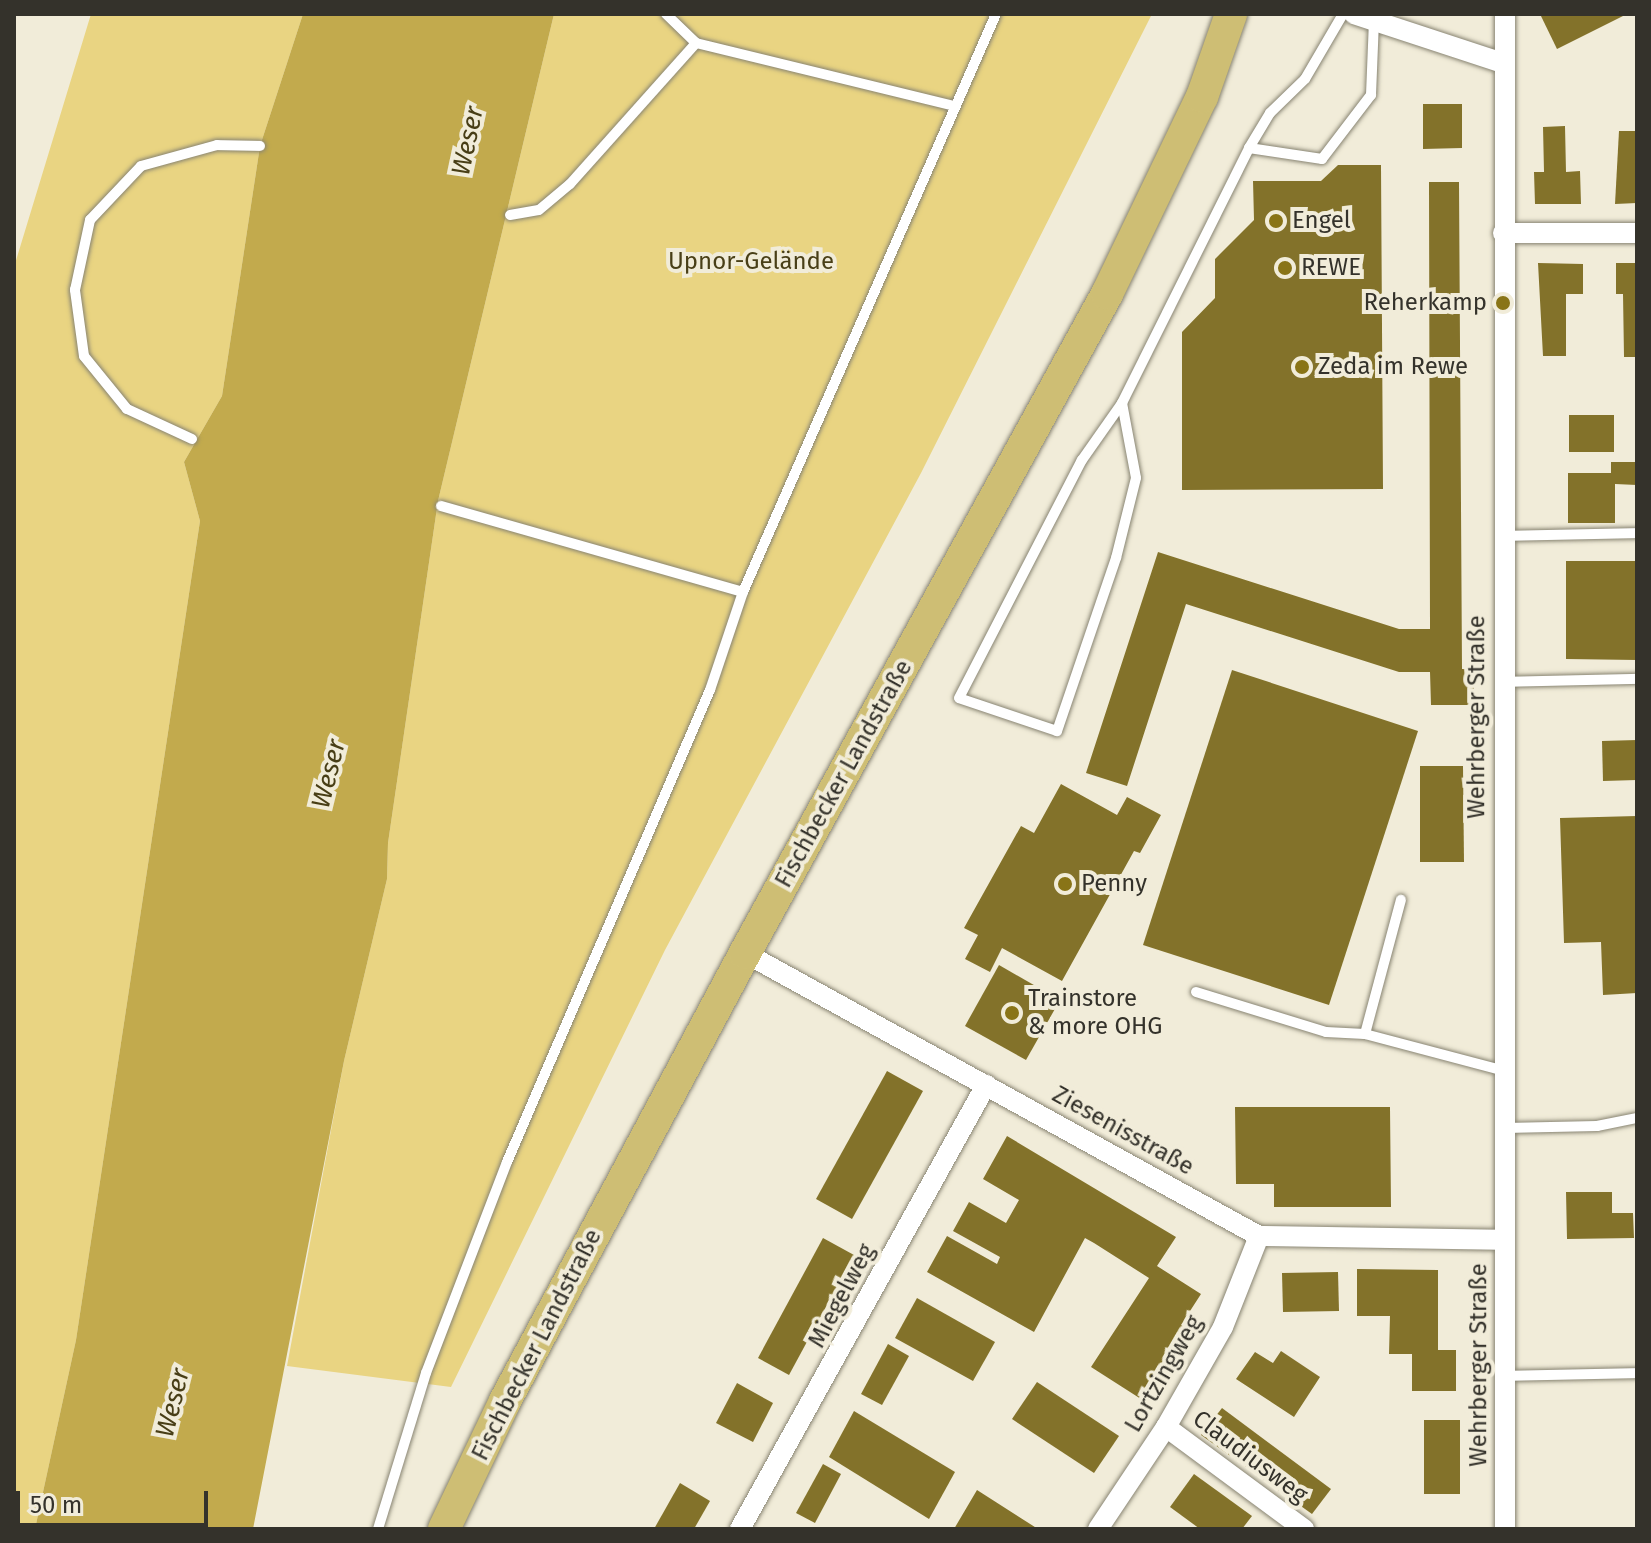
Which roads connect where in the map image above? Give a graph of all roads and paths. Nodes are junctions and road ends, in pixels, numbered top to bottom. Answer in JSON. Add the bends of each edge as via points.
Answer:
{"nodes":[{"id":1,"x":666,"y":14,"type":"edge"},
{"id":2,"x":996,"y":14,"type":"edge"},
{"id":3,"x":1231,"y":14,"type":"edge"},
{"id":4,"x":1343,"y":14,"type":"edge"},
{"id":5,"x":1354,"y":14,"type":"edge"},
{"id":6,"x":1505,"y":14,"type":"edge"},
{"id":7,"x":1374,"y":21,"type":"junction"},
{"id":8,"x":696,"y":43,"type":"junction"},
{"id":9,"x":1503,"y":63,"type":"junction"},
{"id":10,"x":955,"y":106,"type":"junction"},
{"id":11,"x":260,"y":146,"type":"dead end"},
{"id":12,"x":1249,"y":148,"type":"junction"},
{"id":13,"x":510,"y":215,"type":"dead end"},
{"id":14,"x":1503,"y":233,"type":"junction"},
{"id":15,"x":1637,"y":233,"type":"edge"},
{"id":16,"x":1122,"y":403,"type":"junction"},
{"id":17,"x":192,"y":439,"type":"dead end"},
{"id":18,"x":441,"y":506,"type":"dead end"},
{"id":19,"x":1637,"y":533,"type":"edge"},
{"id":20,"x":1503,"y":536,"type":"junction"},
{"id":21,"x":743,"y":592,"type":"junction"},
{"id":22,"x":1637,"y":679,"type":"edge"},
{"id":23,"x":1503,"y":682,"type":"junction"},
{"id":24,"x":1401,"y":900,"type":"dead end"},
{"id":25,"x":745,"y":953,"type":"junction"},
{"id":26,"x":1196,"y":992,"type":"dead end"},
{"id":27,"x":1365,"y":1034,"type":"junction"},
{"id":28,"x":1505,"y":1071,"type":"junction"},
{"id":29,"x":986,"y":1085,"type":"junction"},
{"id":30,"x":1637,"y":1118,"type":"edge"},
{"id":31,"x":1505,"y":1128,"type":"junction"},
{"id":32,"x":1259,"y":1236,"type":"junction"},
{"id":33,"x":1505,"y":1240,"type":"junction"},
{"id":34,"x":1637,"y":1373,"type":"edge"},
{"id":35,"x":1505,"y":1376,"type":"junction"},
{"id":36,"x":1166,"y":1427,"type":"junction"},
{"id":37,"x":378,"y":1529,"type":"edge"},
{"id":38,"x":444,"y":1529,"type":"edge"},
{"id":39,"x":740,"y":1529,"type":"edge"},
{"id":40,"x":1098,"y":1529,"type":"edge"},
{"id":41,"x":1304,"y":1529,"type":"edge"},
{"id":42,"x":1505,"y":1529,"type":"edge"}],
"edges":[{"from":1,"to":8,"type":"lane"},
{"from":2,"to":10,"type":"lane"},
{"from":3,"to":25,"type":"main road","name":"Fischbecker Landstraße","via":[[1202,97],[1127,256]]},
{"from":4,"to":12,"type":"lane","via":[[1305,79],[1270,113]]},
{"from":5,"to":7,"type":"street"},
{"from":6,"to":9,"type":"street","name":"Wehrberger Straße"},
{"from":7,"to":9,"type":"street"},
{"from":7,"to":12,"type":"lane","via":[[1371,95],[1322,159]]},
{"from":8,"to":10,"type":"lane"},
{"from":8,"to":13,"type":"lane","via":[[570,184],[539,210]]},
{"from":9,"to":14,"type":"street","name":"Wehrberger Straße"},
{"from":10,"to":21,"type":"lane"},
{"from":11,"to":17,"type":"lane","via":[[217,145],[141,166],[90,220],[75,290],[84,356],[127,409]]},
{"from":12,"to":16,"type":"lane"},
{"from":14,"to":15,"type":"street"},
{"from":14,"to":20,"type":"street","name":"Wehrberger Straße"},
{"from":16,"to":16,"type":"lane","via":[[1082,460],[959,698],[1057,731],[1111,572],[1136,478]]},
{"from":18,"to":21,"type":"lane"},
{"from":19,"to":20,"type":"lane"},
{"from":20,"to":23,"type":"street","name":"Wehrberger Straße"},
{"from":21,"to":37,"type":"lane","via":[[710,690],[507,1162],[426,1373]]},
{"from":22,"to":23,"type":"lane"},
{"from":23,"to":28,"type":"street","name":"Wehrberger Straße"},
{"from":24,"to":27,"type":"lane"},
{"from":25,"to":29,"type":"street","name":"Ziesenisstraße"},
{"from":25,"to":38,"type":"main road","name":"Fischbecker Landstraße","via":[[505,1401]]},
{"from":26,"to":27,"type":"lane","via":[[1326,1032]]},
{"from":27,"to":28,"type":"lane"},
{"from":28,"to":31,"type":"street","name":"Wehrberger Straße"},
{"from":29,"to":32,"type":"street","name":"Ziesenisstraße"},
{"from":29,"to":39,"type":"street","name":"Miegelweg"},
{"from":30,"to":31,"type":"lane","via":[[1597,1126]]},
{"from":31,"to":33,"type":"street","name":"Wehrberger Straße"},
{"from":32,"to":33,"type":"street","name":"Ziesenisstraße"},
{"from":32,"to":36,"type":"street","name":"Lortzingweg","via":[[1223,1327]]},
{"from":33,"to":35,"type":"street","name":"Wehrberger Straße"},
{"from":34,"to":35,"type":"lane"},
{"from":35,"to":42,"type":"street","name":"Wehrberger Straße"},
{"from":36,"to":40,"type":"street","name":"Lortzingweg"},
{"from":36,"to":41,"type":"street","name":"Claudiusweg"}]}
